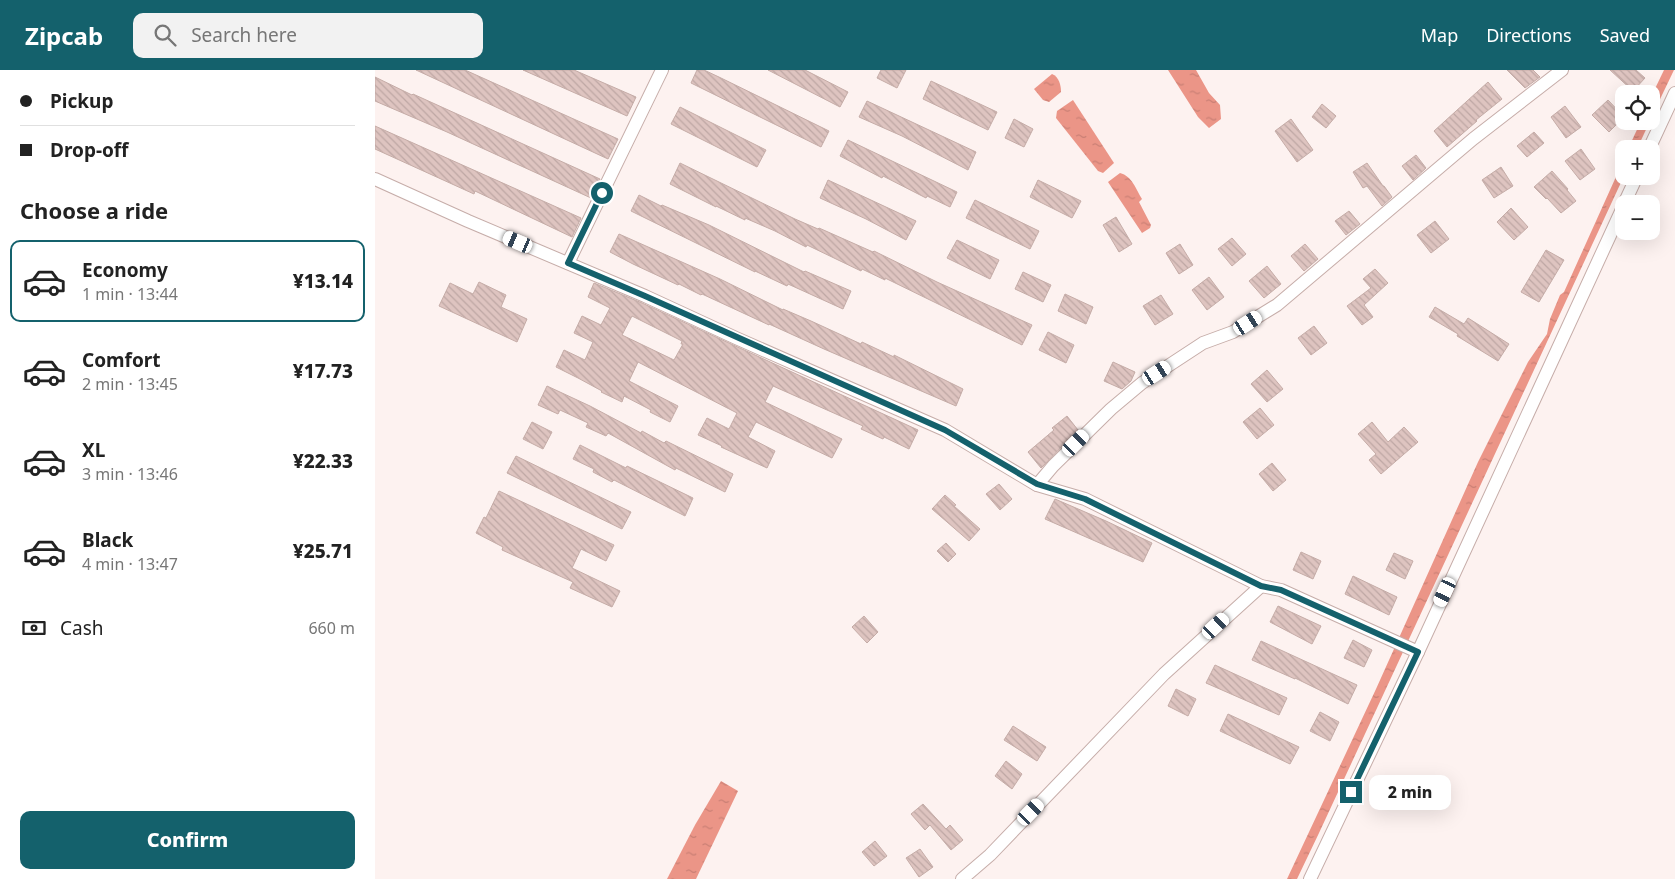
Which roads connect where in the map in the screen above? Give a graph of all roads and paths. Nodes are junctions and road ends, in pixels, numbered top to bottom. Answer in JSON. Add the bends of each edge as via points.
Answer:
{"nodes":[{"id":1,"x":662,"y":70,"type":"edge"},
{"id":2,"x":1562,"y":70,"type":"edge"},
{"id":3,"x":1675,"y":93,"type":"edge"},
{"id":4,"x":1653,"y":140,"type":"edge"},
{"id":5,"x":375,"y":179,"type":"edge"},
{"id":6,"x":1615,"y":223,"type":"edge"},
{"id":7,"x":568,"y":263,"type":"junction"},
{"id":8,"x":1037,"y":484,"type":"junction"},
{"id":9,"x":1261,"y":586,"type":"junction"},
{"id":10,"x":1414,"y":650,"type":"junction"},
{"id":11,"x":962,"y":879,"type":"edge"},
{"id":12,"x":1310,"y":879,"type":"edge"}],
"edges":[{"from":1,"to":7,"type":"street"},
{"from":2,"to":8,"type":"street","via":[[1473,139],[1277,304],[1233,332],[1203,343],[1142,383],[1111,409]]},
{"from":3,"to":4,"type":"street"},
{"from":5,"to":7,"type":"street"},
{"from":6,"to":10,"type":"street"},
{"from":7,"to":8,"type":"street","via":[[945,430]]},
{"from":8,"to":9,"type":"street","via":[[1085,499]]},
{"from":9,"to":10,"type":"street","via":[[1281,590]]},
{"from":9,"to":11,"type":"street","via":[[1164,674],[990,855]]},
{"from":10,"to":12,"type":"street"}]}
